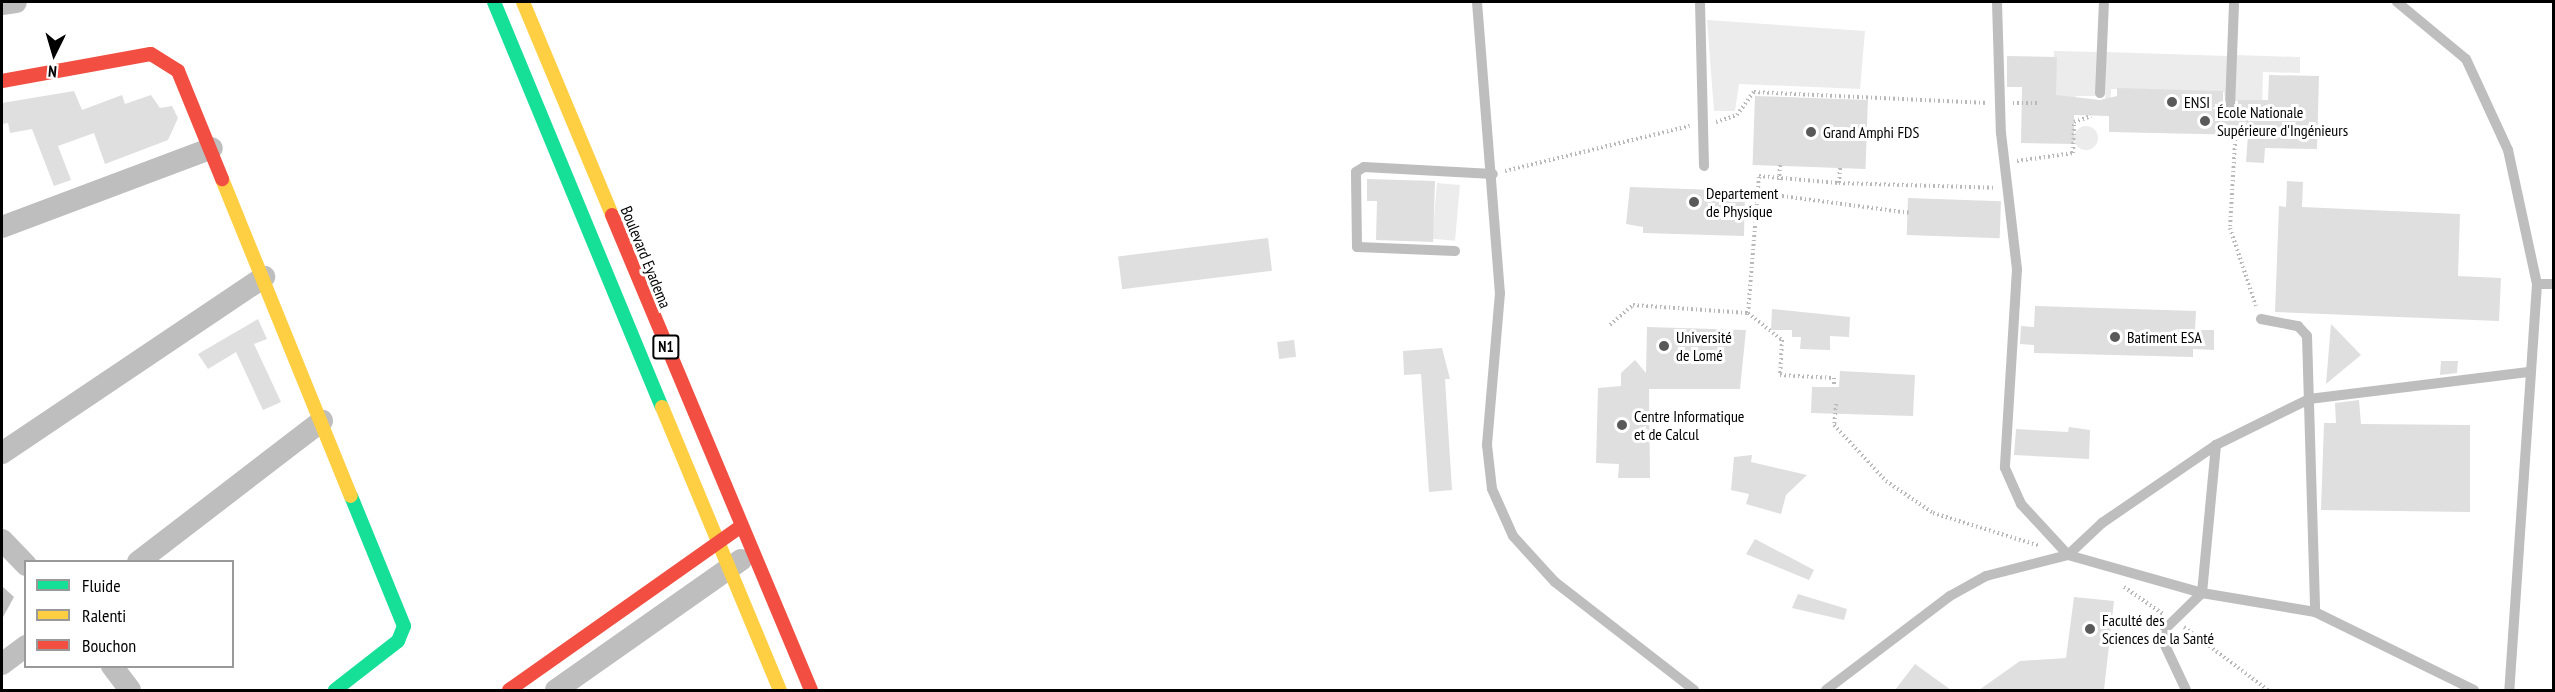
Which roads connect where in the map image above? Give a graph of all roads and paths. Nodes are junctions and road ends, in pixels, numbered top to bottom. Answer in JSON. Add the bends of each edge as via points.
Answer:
{"nodes":[{"id":1,"x":16,"y":2,"type":"edge"},
{"id":2,"x":494,"y":2,"type":"edge"},
{"id":3,"x":524,"y":2,"type":"edge"},
{"id":4,"x":1477,"y":2,"type":"edge"},
{"id":5,"x":1700,"y":2,"type":"edge"},
{"id":6,"x":1997,"y":2,"type":"edge"},
{"id":7,"x":2104,"y":2,"type":"edge"},
{"id":8,"x":2234,"y":2,"type":"edge"},
{"id":9,"x":2397,"y":2,"type":"edge"},
{"id":10,"x":2,"y":4,"type":"edge"},
{"id":11,"x":2,"y":81,"type":"edge"},
{"id":12,"x":2100,"y":93,"type":"dead end"},
{"id":13,"x":2040,"y":103,"type":"dead end"},
{"id":14,"x":2000,"y":104,"type":"junction"},
{"id":15,"x":2230,"y":108,"type":"dead end"},
{"id":16,"x":2091,"y":116,"type":"dead end"},
{"id":17,"x":1703,"y":123,"type":"junction"},
{"id":18,"x":2236,"y":126,"type":"dead end"},
{"id":19,"x":212,"y":148,"type":"junction"},
{"id":20,"x":2006,"y":163,"type":"junction"},
{"id":21,"x":1780,"y":165,"type":"dead end"},
{"id":22,"x":1704,"y":166,"type":"dead end"},
{"id":23,"x":1840,"y":167,"type":"dead end"},
{"id":24,"x":1493,"y":174,"type":"junction"},
{"id":25,"x":1779,"y":180,"type":"junction"},
{"id":26,"x":1839,"y":183,"type":"junction"},
{"id":27,"x":2009,"y":188,"type":"junction"},
{"id":28,"x":1760,"y":193,"type":"junction"},
{"id":29,"x":1746,"y":213,"type":"dead end"},
{"id":30,"x":1909,"y":213,"type":"dead end"},
{"id":31,"x":2,"y":227,"type":"edge"},
{"id":32,"x":1455,"y":251,"type":"dead end"},
{"id":33,"x":264,"y":277,"type":"junction"},
{"id":34,"x":2536,"y":284,"type":"junction"},
{"id":35,"x":2553,"y":284,"type":"edge"},
{"id":36,"x":1749,"y":314,"type":"junction"},
{"id":37,"x":2261,"y":319,"type":"joint"},
{"id":38,"x":1610,"y":325,"type":"dead end"},
{"id":39,"x":2530,"y":372,"type":"junction"},
{"id":40,"x":1834,"y":387,"type":"dead end"},
{"id":41,"x":2309,"y":399,"type":"junction"},
{"id":42,"x":1836,"y":404,"type":"dead end"},
{"id":43,"x":322,"y":421,"type":"junction"},
{"id":44,"x":2216,"y":445,"type":"junction"},
{"id":45,"x":2,"y":453,"type":"edge"},
{"id":46,"x":740,"y":527,"type":"junction"},
{"id":47,"x":2,"y":540,"type":"edge"},
{"id":48,"x":715,"y":541,"type":"junction"},
{"id":49,"x":752,"y":554,"type":"junction"},
{"id":50,"x":2068,"y":555,"type":"junction"},
{"id":51,"x":139,"y":560,"type":"edge"},
{"id":52,"x":24,"y":563,"type":"edge"},
{"id":53,"x":726,"y":567,"type":"junction"},
{"id":54,"x":2202,"y":593,"type":"junction"},
{"id":55,"x":2315,"y":612,"type":"junction"},
{"id":56,"x":24,"y":648,"type":"edge"},
{"id":57,"x":2,"y":664,"type":"edge"},
{"id":58,"x":114,"y":668,"type":"edge"},
{"id":59,"x":130,"y":690,"type":"edge"},
{"id":60,"x":335,"y":690,"type":"edge"},
{"id":61,"x":509,"y":690,"type":"edge"},
{"id":62,"x":556,"y":690,"type":"edge"},
{"id":63,"x":780,"y":690,"type":"edge"},
{"id":64,"x":811,"y":690,"type":"edge"},
{"id":65,"x":1694,"y":690,"type":"edge"},
{"id":66,"x":1826,"y":690,"type":"edge"},
{"id":67,"x":2186,"y":690,"type":"edge"},
{"id":68,"x":2475,"y":690,"type":"edge"},
{"id":69,"x":2509,"y":690,"type":"edge"}],
"edges":[{"from":1,"to":10,"type":"street"},
{"from":2,"to":48,"type":"main road","number":"N1"},
{"from":3,"to":46,"type":"main road","name":"Boulevard Eyadema","number":"N1"},
{"from":4,"to":24,"type":"lane"},
{"from":5,"to":17,"type":"lane"},
{"from":6,"to":14,"type":"lane"},
{"from":7,"to":12,"type":"lane"},
{"from":8,"to":15,"type":"lane"},
{"from":9,"to":34,"type":"lane","via":[[2466,59],[2508,150]]},
{"from":11,"to":19,"type":"main road","via":[[161,57],[178,71]]},
{"from":13,"to":14,"type":"path"},
{"from":14,"to":17,"type":"path","via":[[1754,92],[1737,115]]},
{"from":14,"to":20,"type":"lane"},
{"from":16,"to":20,"type":"path","via":[[2074,122],[2073,153]]},
{"from":17,"to":22,"type":"lane"},
{"from":17,"to":24,"type":"path"},
{"from":18,"to":37,"type":"path","via":[[2230,228]]},
{"from":19,"to":31,"type":"street"},
{"from":19,"to":33,"type":"main road"},
{"from":20,"to":27,"type":"lane"},
{"from":21,"to":25,"type":"path"},
{"from":23,"to":26,"type":"path"},
{"from":24,"to":32,"type":"lane","via":[[1364,167],[1356,172],[1357,247]]},
{"from":24,"to":65,"type":"lane","via":[[1500,293],[1487,445],[1492,489],[1514,536],[1555,582]]},
{"from":25,"to":26,"type":"path"},
{"from":25,"to":28,"type":"path","via":[[1759,176]]},
{"from":26,"to":27,"type":"path"},
{"from":27,"to":50,"type":"lane","via":[[2016,268],[2005,468],[2021,504]]},
{"from":28,"to":29,"type":"path"},
{"from":28,"to":30,"type":"path"},
{"from":28,"to":36,"type":"path"},
{"from":33,"to":43,"type":"main road"},
{"from":33,"to":45,"type":"street"},
{"from":34,"to":35,"type":"lane"},
{"from":34,"to":39,"type":"lane"},
{"from":36,"to":38,"type":"path","via":[[1633,305]]},
{"from":36,"to":40,"type":"path","via":[[1782,340],[1780,375],[1834,378]]},
{"from":37,"to":41,"type":"lane","via":[[2303,330]]},
{"from":39,"to":41,"type":"lane"},
{"from":39,"to":69,"type":"lane"},
{"from":41,"to":44,"type":"lane"},
{"from":41,"to":55,"type":"lane"},
{"from":42,"to":50,"type":"path","via":[[1834,425],[1886,481],[1933,513]]},
{"from":43,"to":51,"type":"street"},
{"from":43,"to":60,"type":"main road","via":[[404,626],[398,641]]},
{"from":44,"to":50,"type":"lane","via":[[2102,523]]},
{"from":44,"to":54,"type":"lane"},
{"from":46,"to":48,"type":"main road"},
{"from":46,"to":49,"type":"main road","name":"Boulevard Eyadema","number":"N1"},
{"from":47,"to":52,"type":"street"},
{"from":48,"to":53,"type":"main road","number":"N1"},
{"from":48,"to":61,"type":"main road"},
{"from":49,"to":53,"type":"street"},
{"from":49,"to":64,"type":"main road","name":"Boulevard Eyadema","number":"N1"},
{"from":50,"to":54,"type":"lane"},
{"from":50,"to":66,"type":"lane","via":[[1986,576],[1950,596]]},
{"from":53,"to":62,"type":"street"},
{"from":53,"to":63,"type":"main road","number":"N1"},
{"from":54,"to":55,"type":"lane"},
{"from":54,"to":67,"type":"lane","via":[[2166,628],[2162,639]]},
{"from":55,"to":68,"type":"lane"},
{"from":56,"to":57,"type":"street"},
{"from":58,"to":59,"type":"street"}]}
